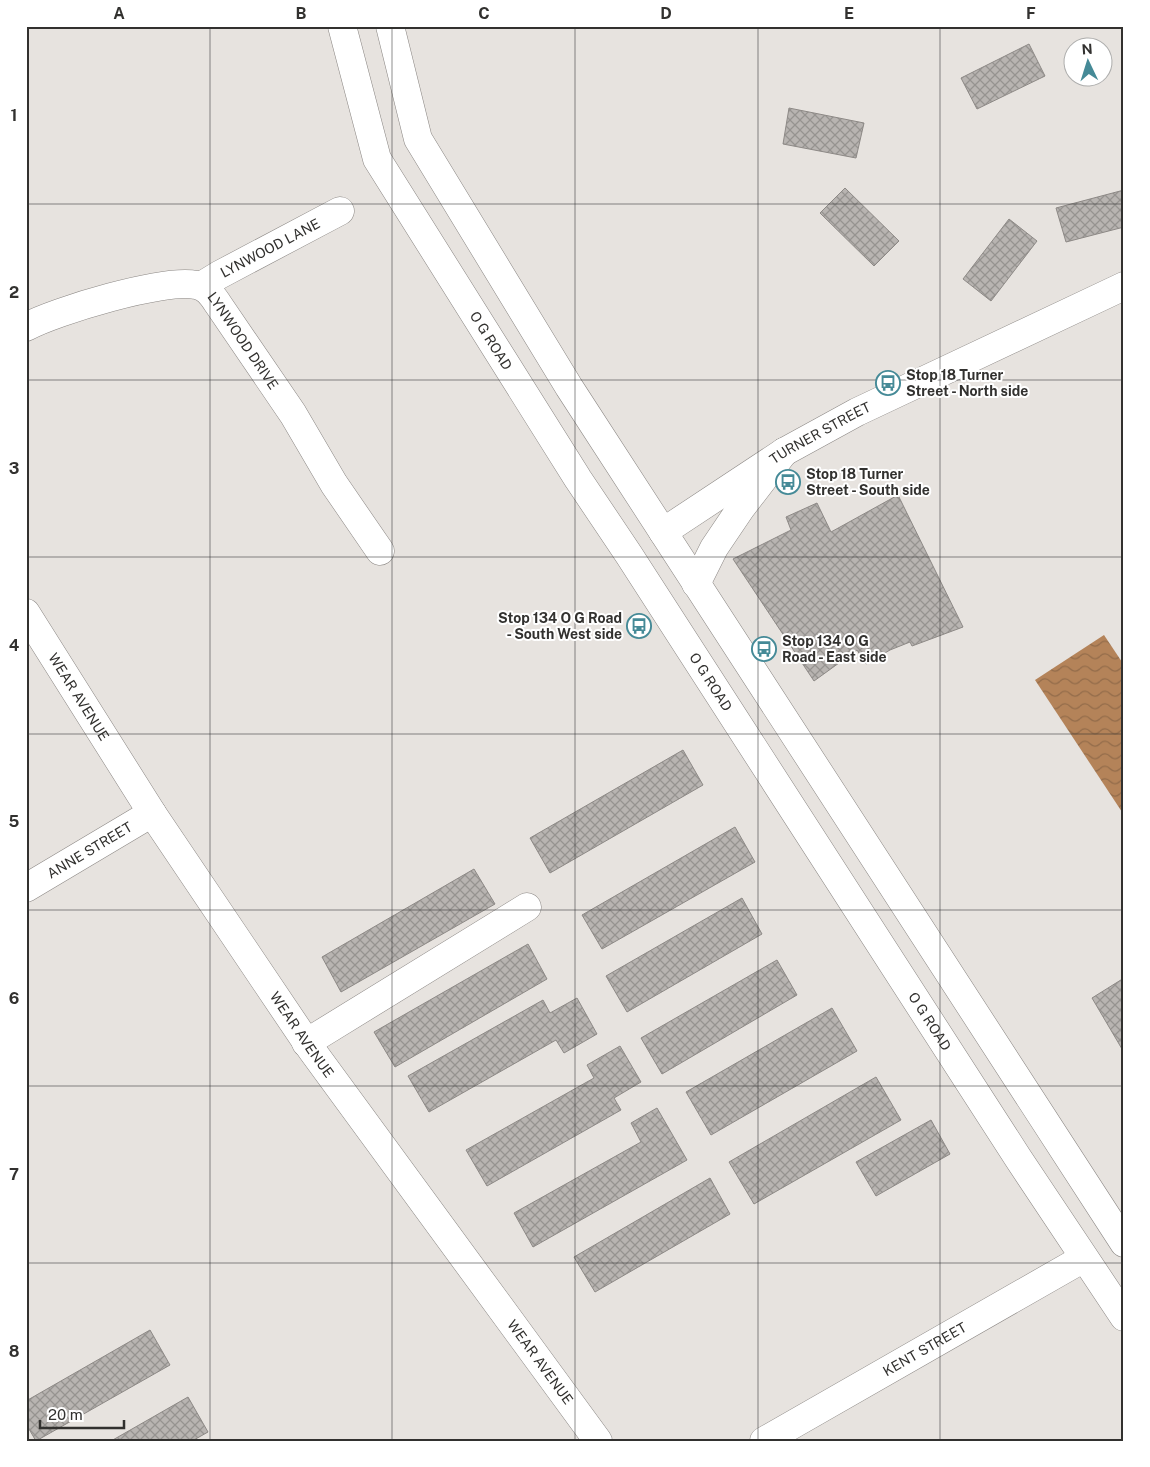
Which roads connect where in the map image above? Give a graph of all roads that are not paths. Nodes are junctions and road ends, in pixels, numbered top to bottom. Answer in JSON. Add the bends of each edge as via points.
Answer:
{"nodes":[{"id":1,"x":342,"y":26,"type":"edge"},
{"id":2,"x":390,"y":26,"type":"edge"},
{"id":3,"x":340,"y":211,"type":"dead end"},
{"id":4,"x":201,"y":286,"type":"junction"},
{"id":5,"x":1124,"y":286,"type":"edge"},
{"id":6,"x":26,"y":327,"type":"edge"},
{"id":7,"x":784,"y":452,"type":"junction"},
{"id":8,"x":663,"y":532,"type":"junction"},
{"id":9,"x":380,"y":551,"type":"dead end"},
{"id":10,"x":629,"y":555,"type":"junction"},
{"id":11,"x":696,"y":584,"type":"junction"},
{"id":12,"x":26,"y":613,"type":"edge"},
{"id":13,"x":152,"y":813,"type":"junction"},
{"id":14,"x":26,"y":888,"type":"edge"},
{"id":15,"x":527,"y":907,"type":"dead end"},
{"id":16,"x":306,"y":1043,"type":"junction"},
{"id":17,"x":1122,"y":1238,"type":"edge"},
{"id":18,"x":1084,"y":1258,"type":"junction"},
{"id":19,"x":1124,"y":1317,"type":"edge"},
{"id":20,"x":598,"y":1441,"type":"edge"},
{"id":21,"x":764,"y":1441,"type":"edge"}],
"edges":[{"from":1,"to":10,"type":"main road","name":"O G ROAD","via":[[377,159]]},
{"from":2,"to":8,"type":"main road","via":[[418,139],[569,387]]},
{"from":3,"to":4,"type":"main road","name":"LYNWOOD LANE"},
{"from":4,"to":6,"type":"main road","name":"LYNWOOD DRIVE","via":[[176,284],[131,293],[72,308]]},
{"from":4,"to":9,"type":"main road","name":"LYNWOOD DRIVE","via":[[210,292]]},
{"from":5,"to":7,"type":"main road","name":"TURNER STREET","via":[[857,412]]},
{"from":7,"to":8,"type":"main road","name":"TURNER STREET"},
{"from":7,"to":11,"type":"main road","via":[[714,548]]},
{"from":8,"to":10,"type":"main road","name":"TURNER STREET"},
{"from":8,"to":11,"type":"main road"},
{"from":10,"to":18,"type":"main road","name":"O G ROAD"},
{"from":11,"to":17,"type":"main road"},
{"from":12,"to":13,"type":"main road","name":"WEAR AVENUE"},
{"from":13,"to":14,"type":"main road","name":"ANNE STREET"},
{"from":13,"to":16,"type":"main road","name":"WEAR AVENUE"},
{"from":15,"to":16,"type":"main road"},
{"from":16,"to":20,"type":"main road","name":"WEAR AVENUE"},
{"from":17,"to":18,"type":"main road","name":"KENT STREET"},
{"from":18,"to":19,"type":"main road","name":"O G ROAD"},
{"from":18,"to":21,"type":"main road","name":"KENT STREET"}]}
